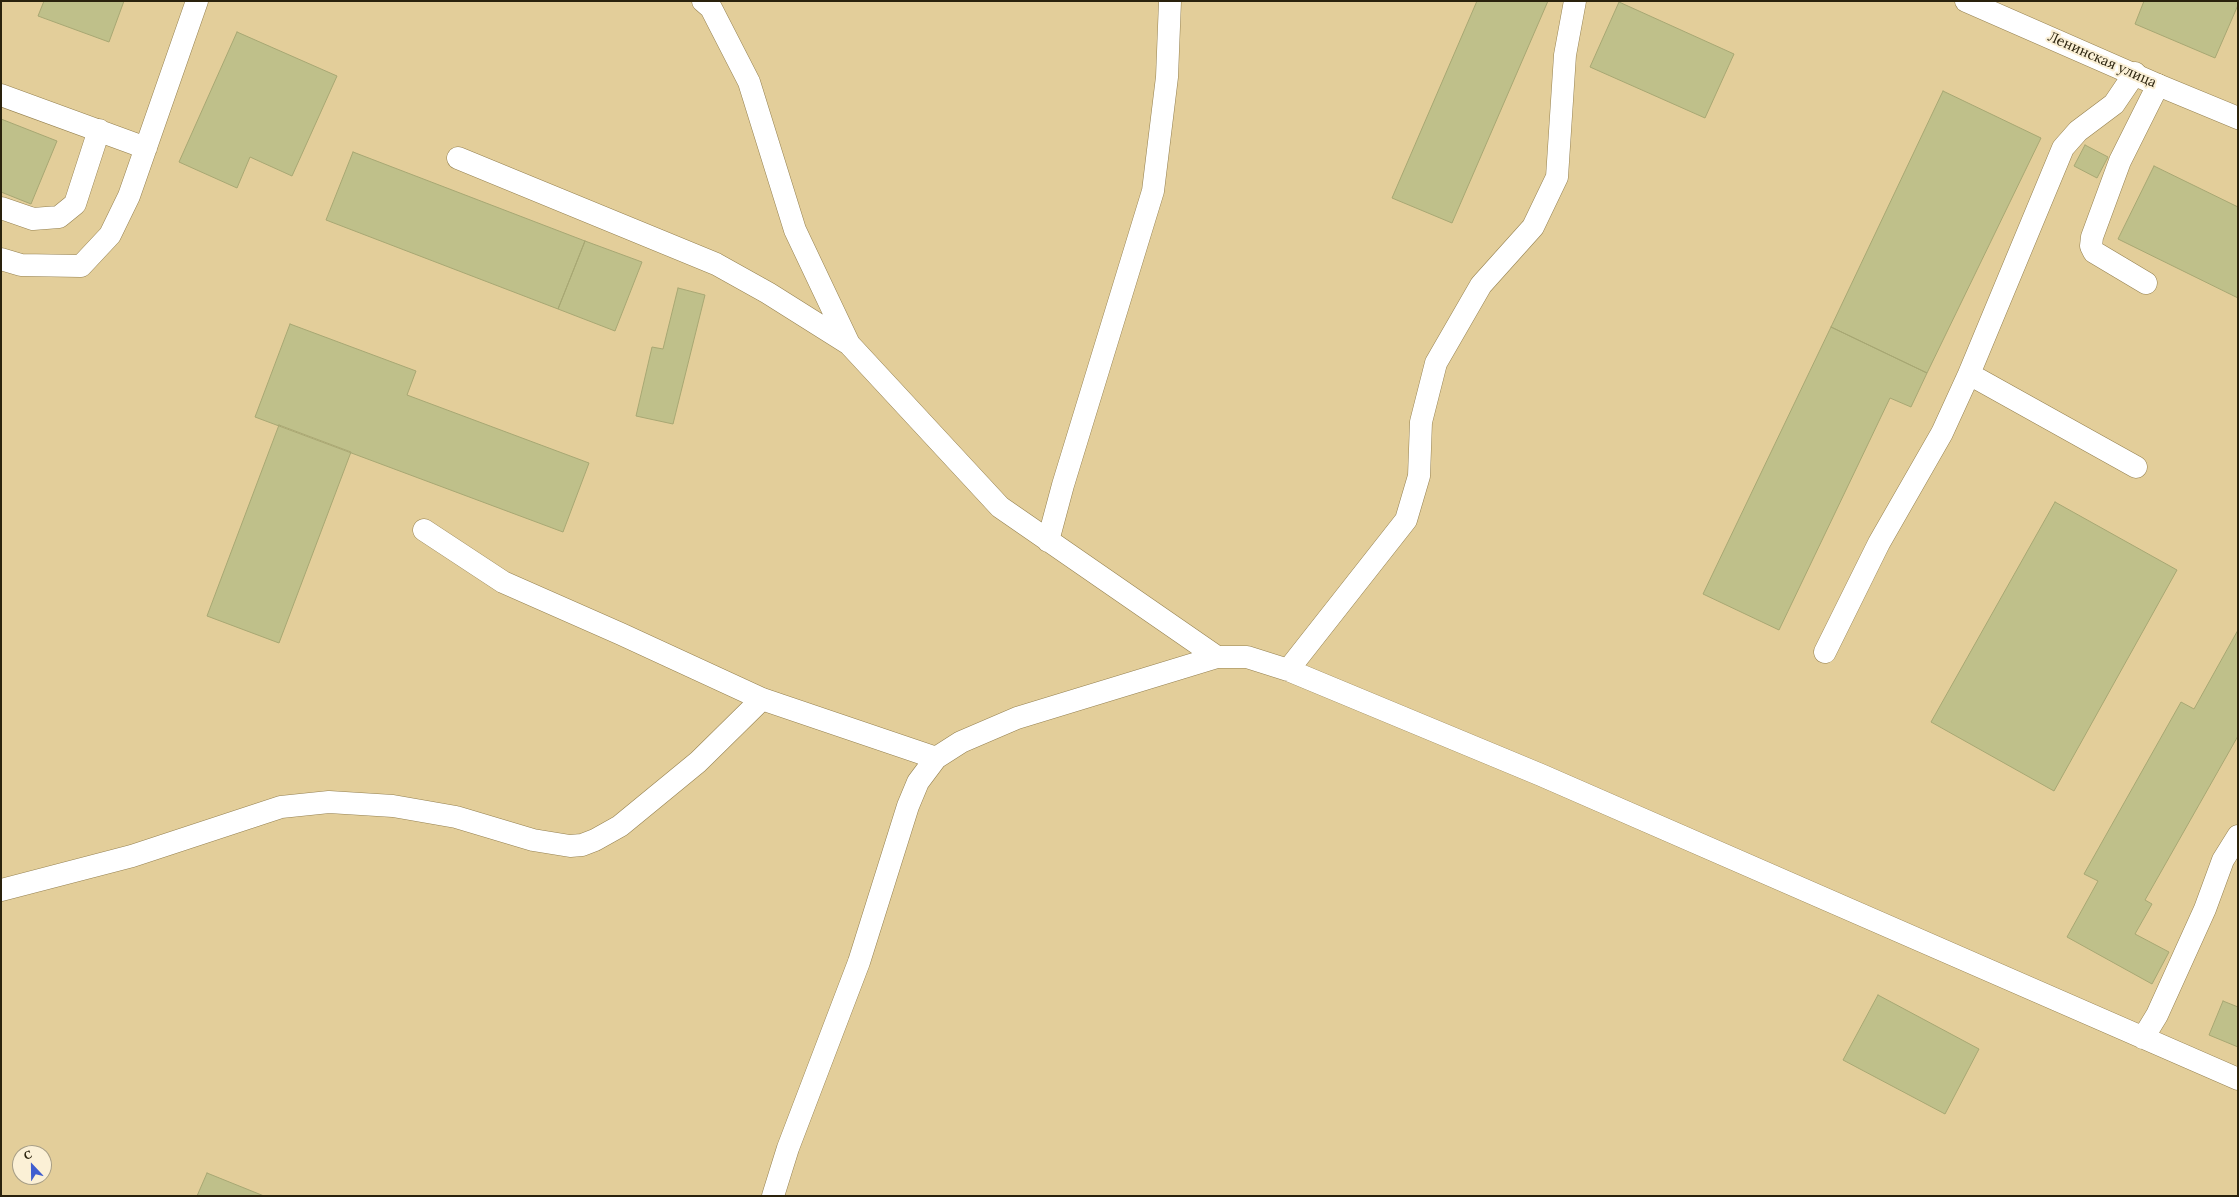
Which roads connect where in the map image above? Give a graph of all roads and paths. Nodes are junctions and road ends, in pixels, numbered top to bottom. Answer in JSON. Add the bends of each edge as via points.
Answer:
{"nodes":[{"id":1,"x":197,"y":1,"type":"edge"},
{"id":2,"x":703,"y":1,"type":"edge"},
{"id":3,"x":1170,"y":1,"type":"edge"},
{"id":4,"x":1575,"y":1,"type":"edge"},
{"id":5,"x":1966,"y":1,"type":"edge"},
{"id":6,"x":2135,"y":74,"type":"junction"},
{"id":7,"x":2158,"y":85,"type":"junction"},
{"id":8,"x":1,"y":94,"type":"edge"},
{"id":9,"x":2238,"y":118,"type":"edge"},
{"id":10,"x":99,"y":130,"type":"junction"},
{"id":11,"x":146,"y":148,"type":"junction"},
{"id":12,"x":458,"y":158,"type":"dead end"},
{"id":13,"x":1,"y":208,"type":"edge"},
{"id":14,"x":1,"y":259,"type":"edge"},
{"id":15,"x":2146,"y":283,"type":"dead end"},
{"id":16,"x":849,"y":344,"type":"junction"},
{"id":17,"x":1969,"y":374,"type":"junction"},
{"id":18,"x":2136,"y":467,"type":"dead end"},
{"id":19,"x":424,"y":530,"type":"dead end"},
{"id":20,"x":1048,"y":541,"type":"junction"},
{"id":21,"x":1825,"y":652,"type":"dead end"},
{"id":22,"x":1217,"y":657,"type":"junction"},
{"id":23,"x":1288,"y":670,"type":"junction"},
{"id":24,"x":762,"y":699,"type":"junction"},
{"id":25,"x":936,"y":758,"type":"junction"},
{"id":26,"x":2238,"y":836,"type":"edge"},
{"id":27,"x":1,"y":890,"type":"edge"},
{"id":28,"x":2143,"y":1038,"type":"junction"},
{"id":29,"x":2238,"y":1079,"type":"edge"},
{"id":30,"x":773,"y":1196,"type":"edge"}],
"edges":[{"from":1,"to":11,"type":"street"},
{"from":2,"to":16,"type":"street","via":[[711,8],[749,82],[795,230]]},
{"from":3,"to":20,"type":"street","via":[[1167,77],[1153,191]]},
{"from":4,"to":23,"type":"street","via":[[1565,55],[1557,177],[1534,227],[1481,285],[1436,363],[1421,422],[1419,476],[1406,520]]},
{"from":5,"to":6,"type":"street","name":"Ленинская улица"},
{"from":6,"to":7,"type":"street","name":"Ленинская улица"},
{"from":6,"to":17,"type":"street","via":[[2114,104],[2078,131],[2063,148]]},
{"from":7,"to":9,"type":"street","name":"Ленинская улица"},
{"from":7,"to":15,"type":"street","via":[[2120,161],[2091,246],[2094,252]]},
{"from":8,"to":10,"type":"street"},
{"from":10,"to":11,"type":"street"},
{"from":10,"to":13,"type":"street","via":[[75,204],[58,217],[33,219]]},
{"from":11,"to":14,"type":"street","via":[[129,196],[110,235],[81,266],[21,265]]},
{"from":12,"to":16,"type":"street","via":[[716,264]]},
{"from":16,"to":20,"type":"street","via":[[1000,507]]},
{"from":17,"to":18,"type":"street"},
{"from":17,"to":21,"type":"street","via":[[1942,433],[1879,543]]},
{"from":19,"to":24,"type":"street","via":[[503,582]]},
{"from":20,"to":22,"type":"street"},
{"from":22,"to":23,"type":"street","via":[[1247,657]]},
{"from":22,"to":25,"type":"street","via":[[1017,718],[961,742]]},
{"from":23,"to":28,"type":"street","via":[[1548,778]]},
{"from":24,"to":25,"type":"street"},
{"from":24,"to":27,"type":"street","via":[[698,762],[620,826],[582,845],[570,846],[533,840],[456,817],[393,806],[330,802],[281,807],[132,856]]},
{"from":25,"to":30,"type":"street","via":[[918,782],[908,806],[859,962],[788,1148]]},
{"from":26,"to":28,"type":"street","via":[[2223,860],[2205,908],[2157,1014]]},
{"from":28,"to":29,"type":"street"}]}
